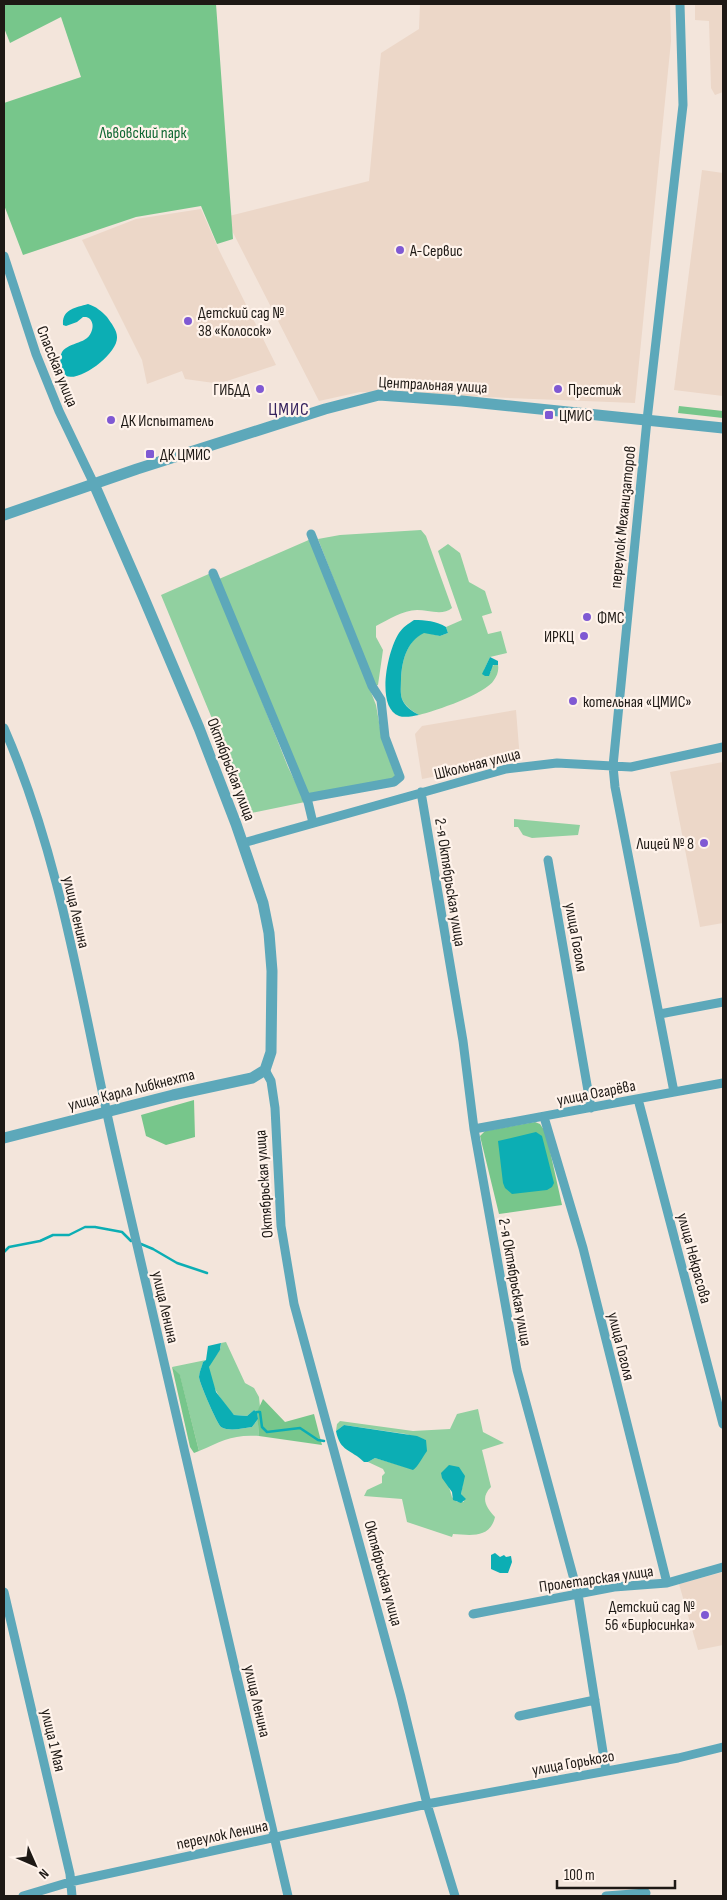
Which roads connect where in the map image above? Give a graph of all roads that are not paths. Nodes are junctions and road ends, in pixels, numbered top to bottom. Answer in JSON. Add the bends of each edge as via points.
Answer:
{"nodes":[{"id":1,"x":680,"y":4,"type":"edge"},
{"id":2,"x":4,"y":256,"type":"edge"},
{"id":3,"x":647,"y":420,"type":"junction"},
{"id":4,"x":723,"y":428,"type":"edge"},
{"id":5,"x":94,"y":484,"type":"junction"},
{"id":6,"x":4,"y":515,"type":"edge"},
{"id":7,"x":311,"y":534,"type":"dead end"},
{"id":8,"x":213,"y":573,"type":"dead end"},
{"id":9,"x":4,"y":728,"type":"edge"},
{"id":10,"x":723,"y":747,"type":"edge"},
{"id":11,"x":613,"y":766,"type":"junction"},
{"id":12,"x":421,"y":792,"type":"junction"},
{"id":13,"x":306,"y":798,"type":"junction"},
{"id":14,"x":314,"y":823,"type":"junction"},
{"id":15,"x":243,"y":844,"type":"junction"},
{"id":16,"x":548,"y":860,"type":"dead end"},
{"id":17,"x":723,"y":1002,"type":"edge"},
{"id":18,"x":660,"y":1014,"type":"junction"},
{"id":19,"x":265,"y":1070,"type":"junction"},
{"id":20,"x":723,"y":1083,"type":"edge"},
{"id":21,"x":674,"y":1092,"type":"junction"},
{"id":22,"x":638,"y":1099,"type":"junction"},
{"id":23,"x":591,"y":1108,"type":"junction"},
{"id":24,"x":106,"y":1112,"type":"junction"},
{"id":25,"x":544,"y":1117,"type":"junction"},
{"id":26,"x":474,"y":1129,"type":"junction"},
{"id":27,"x":4,"y":1138,"type":"edge"},
{"id":28,"x":723,"y":1424,"type":"edge"},
{"id":29,"x":723,"y":1567,"type":"edge"},
{"id":30,"x":667,"y":1583,"type":"junction"},
{"id":31,"x":4,"y":1592,"type":"edge"},
{"id":32,"x":578,"y":1594,"type":"junction"},
{"id":33,"x":473,"y":1614,"type":"dead end"},
{"id":34,"x":595,"y":1700,"type":"junction"},
{"id":35,"x":519,"y":1716,"type":"dead end"},
{"id":36,"x":723,"y":1747,"type":"edge"},
{"id":37,"x":606,"y":1771,"type":"junction"},
{"id":38,"x":428,"y":1804,"type":"junction"},
{"id":39,"x":274,"y":1838,"type":"junction"},
{"id":40,"x":70,"y":1882,"type":"junction"},
{"id":41,"x":646,"y":1894,"type":"dead end"},
{"id":42,"x":23,"y":1896,"type":"edge"},
{"id":43,"x":72,"y":1896,"type":"edge"},
{"id":44,"x":288,"y":1896,"type":"edge"},
{"id":45,"x":454,"y":1896,"type":"edge"},
{"id":46,"x":606,"y":1896,"type":"edge"}],
"edges":[{"from":1,"to":3,"type":"street","name":"переулок Механизаторов","via":[[684,105]]},
{"from":2,"to":5,"type":"street","name":"Спасская улица","via":[[36,354]]},
{"from":3,"to":4,"type":"street","name":"Центральная улица"},
{"from":3,"to":5,"type":"street","name":"Центральная улица","via":[[386,395],[370,397],[137,468]]},
{"from":3,"to":11,"type":"street","name":"переулок Механизаторов"},
{"from":5,"to":6,"type":"street","name":"Центральная улица"},
{"from":5,"to":15,"type":"street","name":"Октябрьская улица","via":[[184,691]]},
{"from":7,"to":13,"type":"street","via":[[380,700],[385,737],[400,777],[394,782]]},
{"from":8,"to":13,"type":"street"},
{"from":9,"to":24,"type":"street","name":"улица Ленина","via":[[56,885]]},
{"from":10,"to":11,"type":"street","name":"Школьная улица","via":[[645,765]]},
{"from":11,"to":12,"type":"street","name":"Школьная улица","via":[[557,763],[522,766]]},
{"from":11,"to":18,"type":"street"},
{"from":12,"to":14,"type":"street","name":"Школьная улица"},
{"from":12,"to":26,"type":"street","name":"2-я Октябрьская улица","via":[[463,1042]]},
{"from":13,"to":14,"type":"street"},
{"from":14,"to":15,"type":"street","name":"Школьная улица"},
{"from":15,"to":19,"type":"street","name":"Октябрьская улица","via":[[269,933],[273,1035],[272,1052]]},
{"from":16,"to":23,"type":"street","name":"улица Гоголя"},
{"from":17,"to":18,"type":"street"},
{"from":18,"to":21,"type":"street"},
{"from":19,"to":24,"type":"street","name":"улица Карла Либкнехта","via":[[252,1078]]},
{"from":19,"to":38,"type":"street","name":"Октябрьская улица","via":[[271,1081],[275,1108],[281,1226],[294,1304]]},
{"from":20,"to":21,"type":"street","name":"улица Огарёва"},
{"from":21,"to":22,"type":"street","name":"улица Огарёва"},
{"from":22,"to":23,"type":"street","name":"улица Огарёва"},
{"from":22,"to":28,"type":"street","name":"улица Некрасова"},
{"from":23,"to":25,"type":"street","name":"улица Огарёва"},
{"from":24,"to":27,"type":"street","name":"улица Карла Либкнехта"},
{"from":24,"to":39,"type":"street","name":"улица Ленина"},
{"from":25,"to":26,"type":"street","name":"улица Огарёва"},
{"from":25,"to":30,"type":"street","name":"улица Гоголя","via":[[583,1248]]},
{"from":26,"to":32,"type":"street","name":"2-я Октябрьская улица","via":[[517,1370]]},
{"from":29,"to":30,"type":"street","name":"Пролетарская улица"},
{"from":30,"to":32,"type":"street","name":"Пролетарская улица","via":[[614,1587]]},
{"from":31,"to":40,"type":"street","name":"улица 1 Мая"},
{"from":32,"to":33,"type":"street","name":"Пролетарская улица"},
{"from":32,"to":34,"type":"street","name":"2-я Октябрьская улица"},
{"from":34,"to":35,"type":"street"},
{"from":34,"to":37,"type":"street","name":"2-я Октябрьская улица"},
{"from":36,"to":37,"type":"street","name":"улица Горького"},
{"from":37,"to":38,"type":"street","name":"улица Горького"},
{"from":38,"to":39,"type":"street","name":"переулок Ленина"},
{"from":38,"to":45,"type":"street","name":"Октябрьская улица"},
{"from":39,"to":40,"type":"street","name":"переулок Ленина"},
{"from":39,"to":44,"type":"street","name":"улица Ленина"},
{"from":40,"to":42,"type":"street","name":"переулок Ленина"},
{"from":40,"to":43,"type":"street","name":"улица 1 Мая"},
{"from":41,"to":46,"type":"street"}]}
